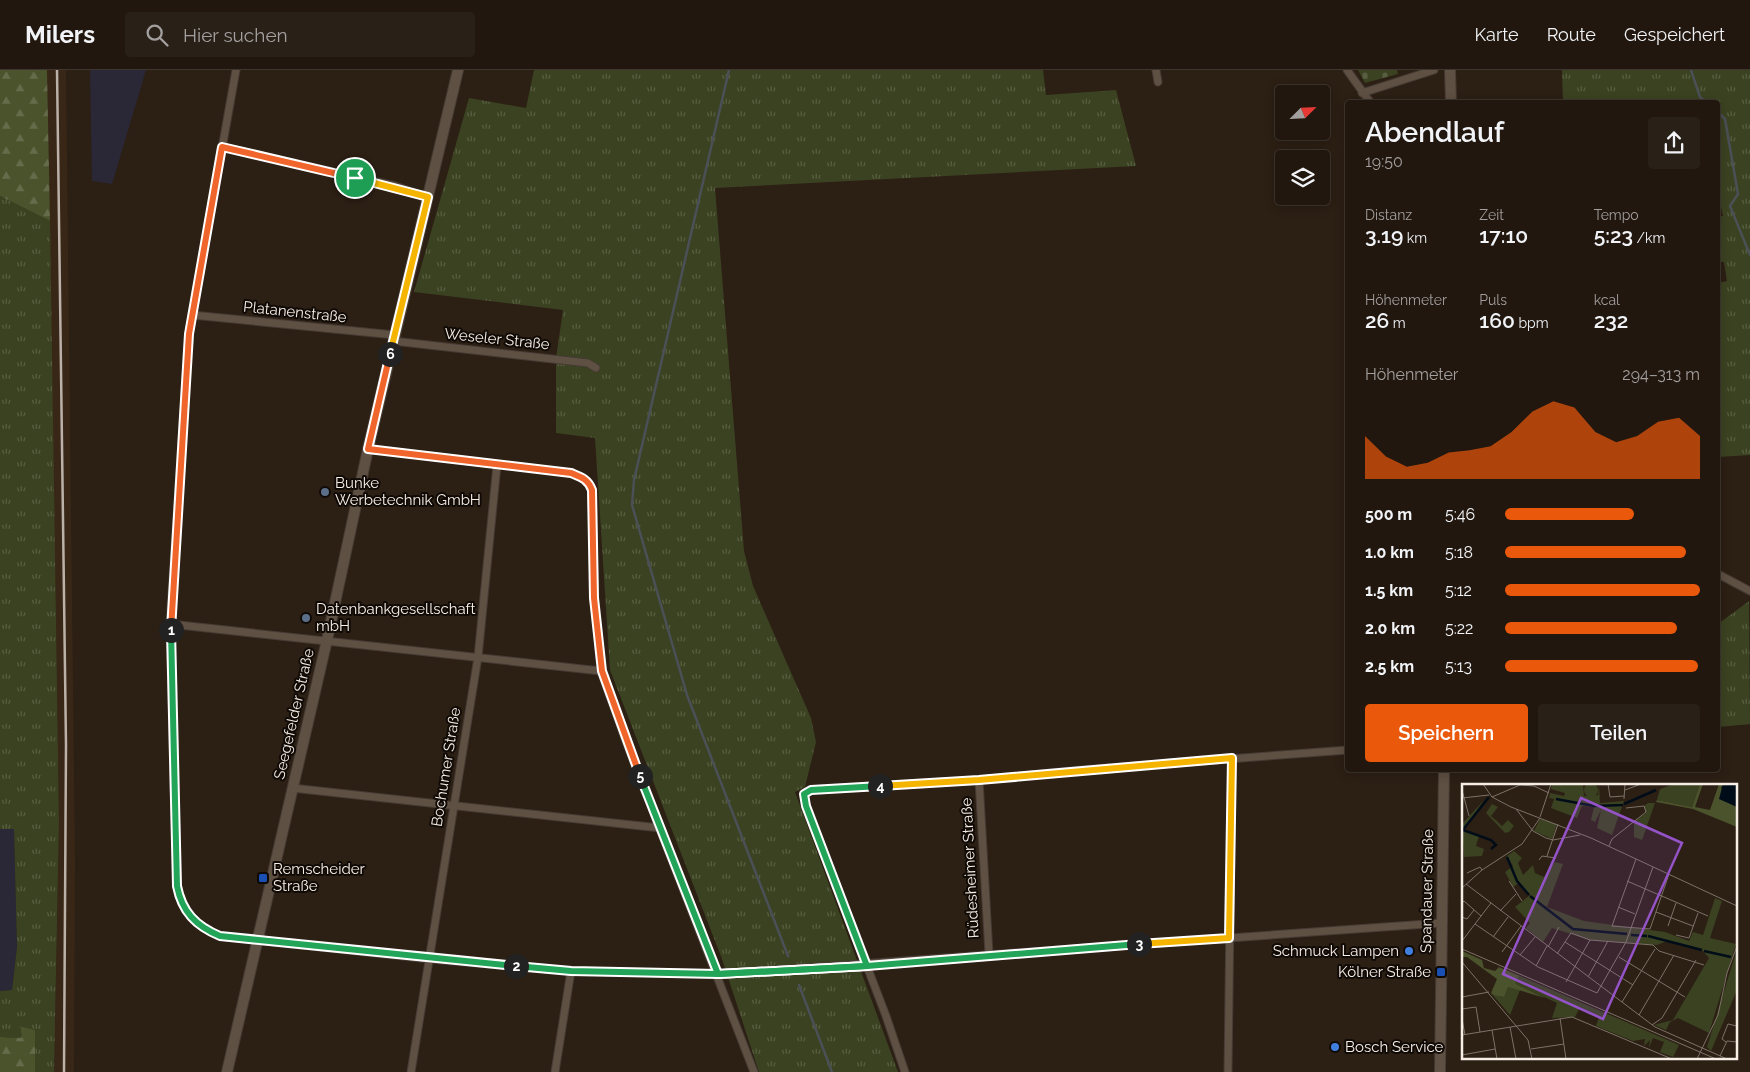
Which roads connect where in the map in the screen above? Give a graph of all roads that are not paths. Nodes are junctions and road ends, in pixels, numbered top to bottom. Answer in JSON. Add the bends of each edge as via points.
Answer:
{"nodes":[{"id":1,"x":236,"y":70,"type":"edge"},
{"id":2,"x":458,"y":70,"type":"edge"},
{"id":3,"x":1156,"y":70,"type":"edge"},
{"id":4,"x":1347,"y":70,"type":"edge"},
{"id":5,"x":1434,"y":70,"type":"edge"},
{"id":6,"x":1450,"y":70,"type":"edge"},
{"id":7,"x":1158,"y":82,"type":"dead end"},
{"id":8,"x":1362,"y":92,"type":"junction"},
{"id":9,"x":1368,"y":100,"type":"edge"},
{"id":10,"x":1451,"y":100,"type":"edge"},
{"id":11,"x":222,"y":147,"type":"junction"},
{"id":12,"x":428,"y":197,"type":"junction"},
{"id":13,"x":192,"y":315,"type":"junction"},
{"id":14,"x":394,"y":338,"type":"junction"},
{"id":15,"x":596,"y":368,"type":"dead end"},
{"id":16,"x":368,"y":449,"type":"junction"},
{"id":17,"x":497,"y":465,"type":"junction"},
{"id":18,"x":1720,"y":575,"type":"edge"},
{"id":19,"x":1750,"y":591,"type":"edge"},
{"id":20,"x":170,"y":624,"type":"junction"},
{"id":21,"x":327,"y":640,"type":"junction"},
{"id":22,"x":478,"y":657,"type":"junction"},
{"id":23,"x":602,"y":671,"type":"junction"},
{"id":24,"x":1345,"y":750,"type":"edge"},
{"id":25,"x":1232,"y":758,"type":"junction"},
{"id":26,"x":1444,"y":772,"type":"edge"},
{"id":27,"x":979,"y":780,"type":"junction"},
{"id":28,"x":292,"y":788,"type":"junction"},
{"id":29,"x":456,"y":805,"type":"junction"},
{"id":30,"x":660,"y":828,"type":"junction"},
{"id":31,"x":1441,"y":923,"type":"junction"},
{"id":32,"x":1229,"y":938,"type":"junction"},
{"id":33,"x":259,"y":940,"type":"junction"},
{"id":34,"x":989,"y":954,"type":"junction"},
{"id":35,"x":430,"y":959,"type":"junction"},
{"id":36,"x":867,"y":966,"type":"junction"},
{"id":37,"x":571,"y":971,"type":"junction"},
{"id":38,"x":718,"y":974,"type":"junction"},
{"id":39,"x":227,"y":1072,"type":"edge"},
{"id":40,"x":412,"y":1072,"type":"edge"},
{"id":41,"x":556,"y":1072,"type":"edge"},
{"id":42,"x":754,"y":1072,"type":"edge"},
{"id":43,"x":905,"y":1072,"type":"edge"},
{"id":44,"x":1228,"y":1072,"type":"edge"},
{"id":45,"x":1440,"y":1072,"type":"edge"}],
"edges":[{"from":1,"to":11,"type":"street"},
{"from":2,"to":12,"type":"street","name":"Seegefelder Straße"},
{"from":3,"to":7,"type":"street"},
{"from":4,"to":8,"type":"street"},
{"from":5,"to":8,"type":"street"},
{"from":6,"to":10,"type":"street"},
{"from":8,"to":9,"type":"street"},
{"from":11,"to":12,"type":"street","via":[[395,186]]},
{"from":11,"to":13,"type":"street"},
{"from":12,"to":14,"type":"street","name":"Seegefelder Straße"},
{"from":13,"to":14,"type":"street","name":"Platanenstraße"},
{"from":13,"to":20,"type":"street"},
{"from":14,"to":15,"type":"street","name":"Weseler Straße","via":[[588,363]]},
{"from":14,"to":16,"type":"street","name":"Seegefelder Straße"},
{"from":16,"to":17,"type":"street"},
{"from":16,"to":21,"type":"street","name":"Seegefelder Straße"},
{"from":17,"to":22,"type":"street","name":"Bochumer Straße"},
{"from":17,"to":23,"type":"street","via":[[571,473],[586,480],[592,490],[594,598]]},
{"from":18,"to":19,"type":"street"},
{"from":20,"to":21,"type":"street"},
{"from":20,"to":33,"type":"street","via":[[179,898],[185,911],[208,931],[220,936]]},
{"from":21,"to":22,"type":"street"},
{"from":21,"to":28,"type":"street","name":"Seegefelder Straße"},
{"from":22,"to":23,"type":"street"},
{"from":22,"to":29,"type":"street","name":"Bochumer Straße"},
{"from":23,"to":30,"type":"street"},
{"from":24,"to":25,"type":"street"},
{"from":25,"to":27,"type":"street"},
{"from":25,"to":32,"type":"street"},
{"from":26,"to":31,"type":"street","name":"Spandauer Straße"},
{"from":27,"to":34,"type":"street","name":"Rüdesheimer Straße"},
{"from":27,"to":36,"type":"street","via":[[811,790],[804,794]]},
{"from":28,"to":29,"type":"street"},
{"from":28,"to":33,"type":"street","name":"Seegefelder Straße"},
{"from":29,"to":30,"type":"street"},
{"from":29,"to":35,"type":"street","name":"Bochumer Straße"},
{"from":30,"to":38,"type":"street"},
{"from":31,"to":32,"type":"street"},
{"from":31,"to":45,"type":"street","name":"Spandauer Straße"},
{"from":32,"to":34,"type":"street"},
{"from":32,"to":44,"type":"street"},
{"from":33,"to":35,"type":"street"},
{"from":33,"to":39,"type":"street","name":"Seegefelder Straße"},
{"from":34,"to":36,"type":"street"},
{"from":35,"to":37,"type":"street"},
{"from":35,"to":40,"type":"street","name":"Bochumer Straße"},
{"from":36,"to":38,"type":"street"},
{"from":36,"to":43,"type":"street"},
{"from":37,"to":38,"type":"street"},
{"from":37,"to":41,"type":"street"},
{"from":38,"to":42,"type":"street"}]}
